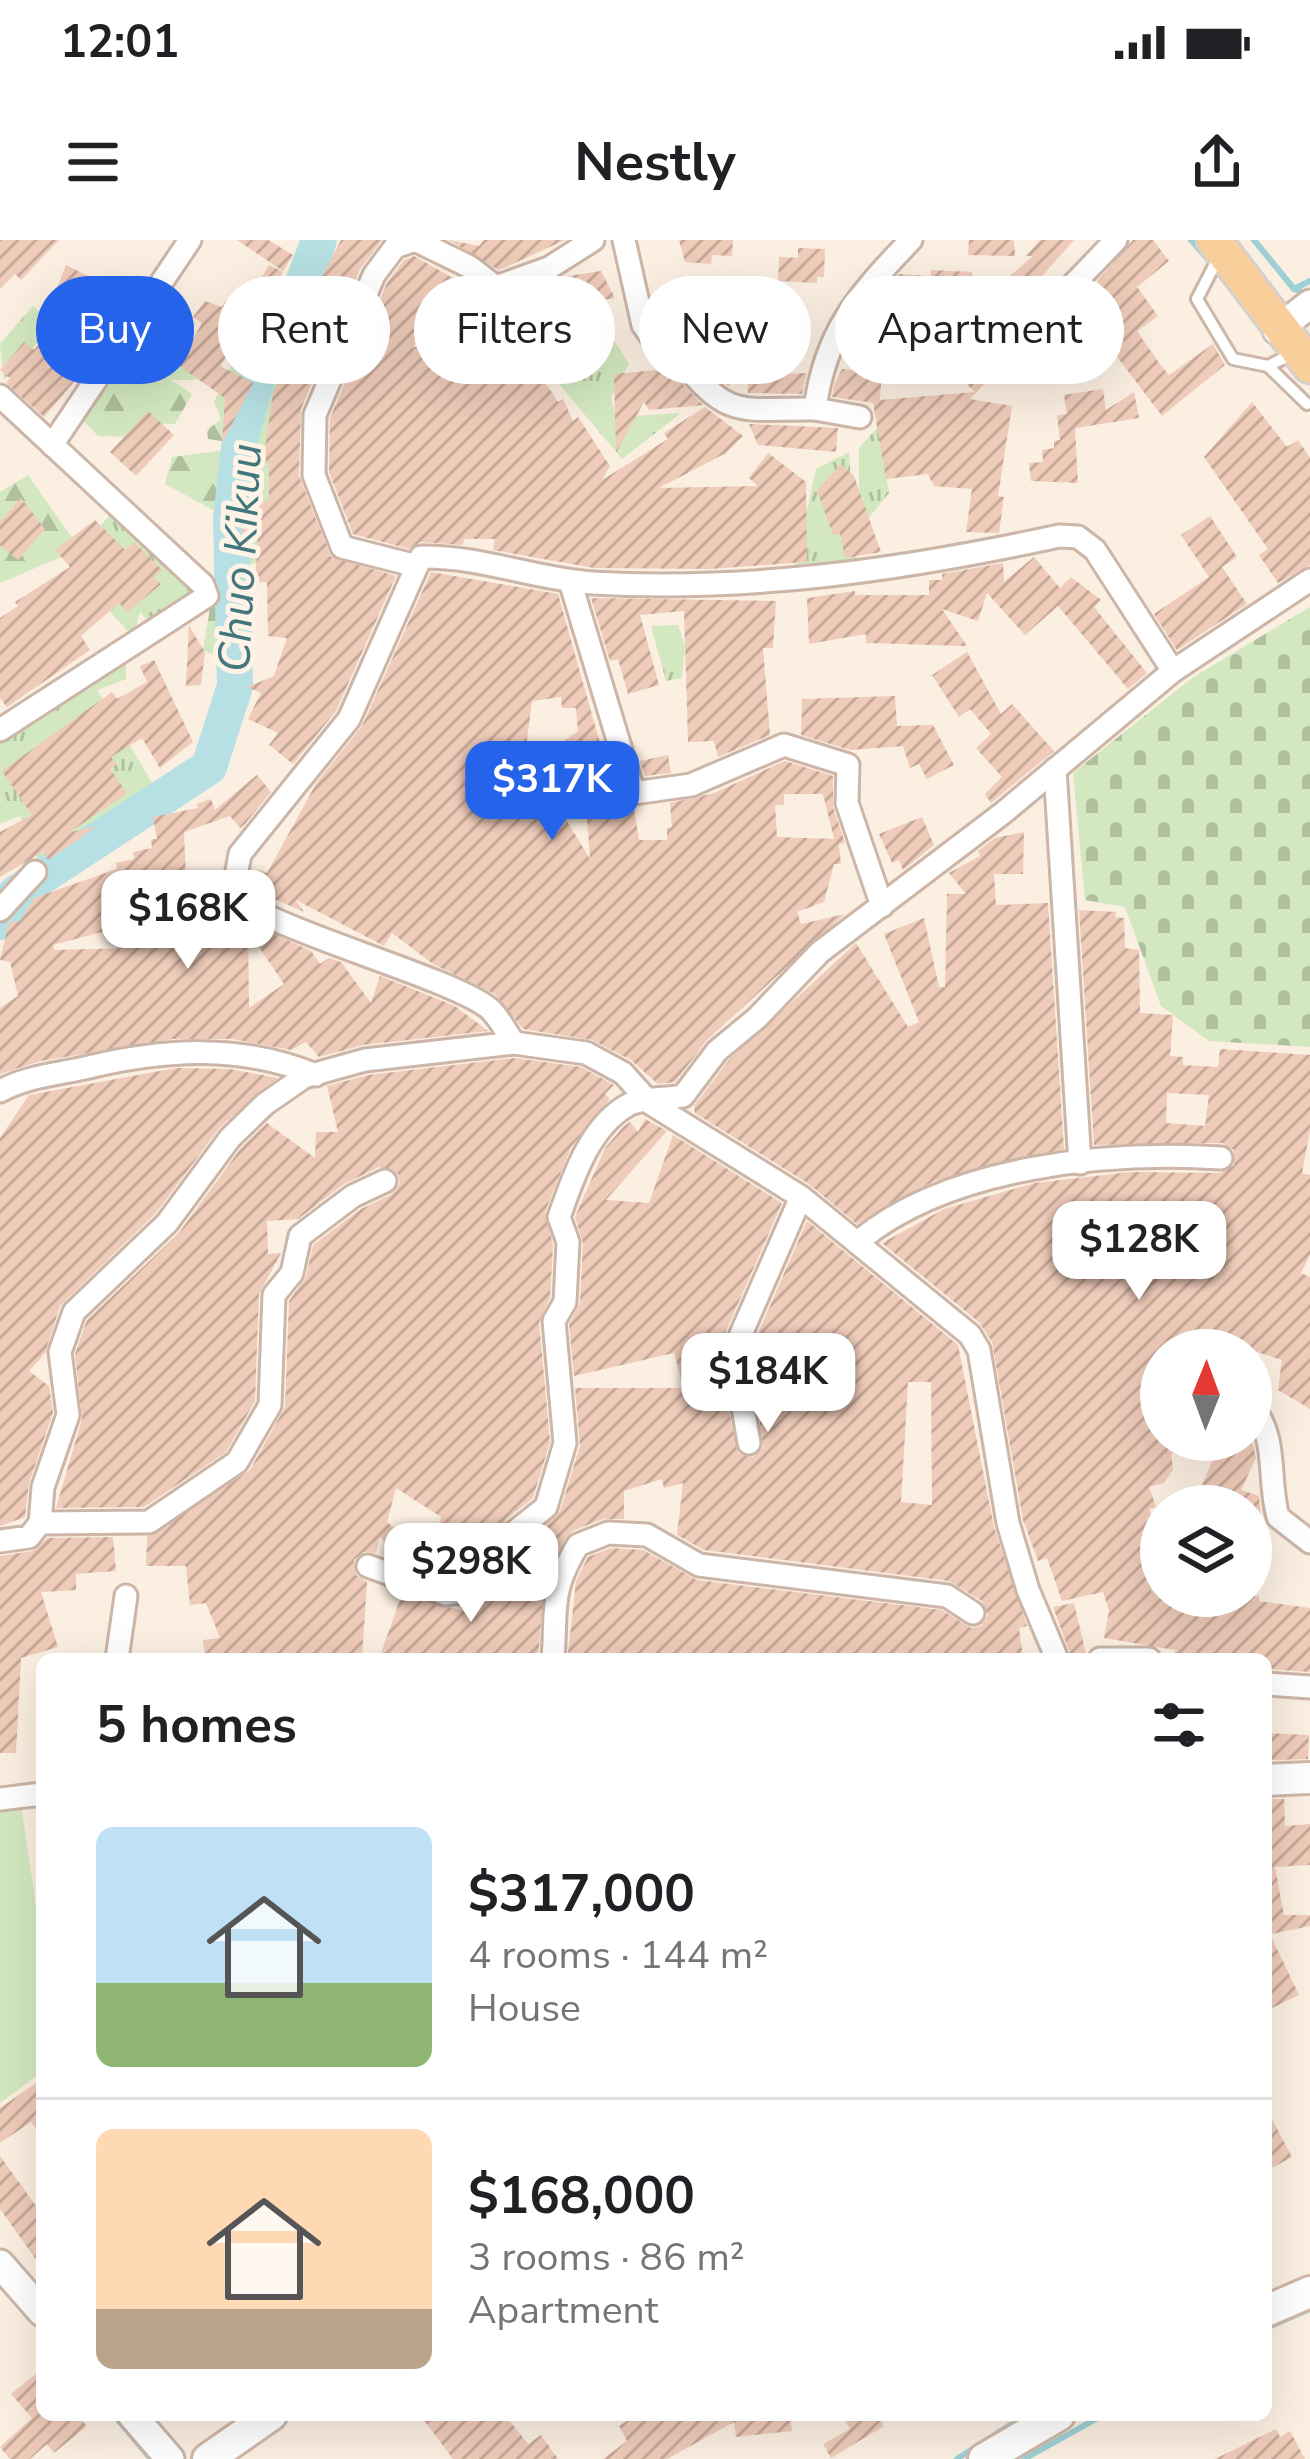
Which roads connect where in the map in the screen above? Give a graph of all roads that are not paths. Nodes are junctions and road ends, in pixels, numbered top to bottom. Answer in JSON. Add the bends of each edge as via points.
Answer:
{"nodes":[{"id":1,"x":190,"y":240,"type":"edge"},
{"id":2,"x":593,"y":240,"type":"edge"},
{"id":3,"x":624,"y":240,"type":"edge"},
{"id":4,"x":911,"y":240,"type":"edge"},
{"id":5,"x":1116,"y":240,"type":"edge"},
{"id":6,"x":1220,"y":249,"type":"edge"},
{"id":7,"x":1081,"y":276,"type":"edge"},
{"id":8,"x":1310,"y":304,"type":"edge"},
{"id":9,"x":1288,"y":353,"type":"edge"},
{"id":10,"x":0,"y":396,"type":"edge"},
{"id":11,"x":1306,"y":404,"type":"dead end"},
{"id":12,"x":815,"y":410,"type":"junction"},
{"id":13,"x":860,"y":418,"type":"dead end"},
{"id":14,"x":52,"y":445,"type":"junction"},
{"id":15,"x":417,"y":566,"type":"junction"},
{"id":16,"x":1310,"y":580,"type":"edge"},
{"id":17,"x":570,"y":581,"type":"junction"},
{"id":18,"x":1173,"y":671,"type":"junction"},
{"id":19,"x":0,"y":730,"type":"edge"},
{"id":20,"x":1055,"y":769,"type":"junction"},
{"id":21,"x":35,"y":872,"type":"dead end"},
{"id":22,"x":882,"y":906,"type":"junction"},
{"id":23,"x":0,"y":910,"type":"edge"},
{"id":24,"x":514,"y":1042,"type":"junction"},
{"id":25,"x":316,"y":1075,"type":"junction"},
{"id":26,"x":0,"y":1091,"type":"edge"},
{"id":27,"x":650,"y":1103,"type":"junction"},
{"id":28,"x":1221,"y":1158,"type":"dead end"},
{"id":29,"x":1080,"y":1163,"type":"junction"},
{"id":30,"x":385,"y":1181,"type":"dead end"},
{"id":31,"x":801,"y":1197,"type":"junction"},
{"id":32,"x":860,"y":1240,"type":"junction"},
{"id":33,"x":749,"y":1443,"type":"dead end"},
{"id":34,"x":1272,"y":1459,"type":"edge"},
{"id":35,"x":40,"y":1523,"type":"junction"},
{"id":36,"x":0,"y":1541,"type":"edge"},
{"id":37,"x":1310,"y":1542,"type":"edge"},
{"id":38,"x":503,"y":1558,"type":"junction"},
{"id":39,"x":368,"y":1566,"type":"dead end"},
{"id":40,"x":563,"y":1573,"type":"junction"},
{"id":41,"x":126,"y":1596,"type":"dead end"},
{"id":42,"x":973,"y":1613,"type":"dead end"},
{"id":43,"x":118,"y":1653,"type":"edge"},
{"id":44,"x":553,"y":1653,"type":"edge"},
{"id":45,"x":1054,"y":1653,"type":"edge"},
{"id":46,"x":1272,"y":1684,"type":"edge"},
{"id":47,"x":1310,"y":1687,"type":"edge"},
{"id":48,"x":1310,"y":1778,"type":"edge"},
{"id":49,"x":1272,"y":1780,"type":"edge"},
{"id":50,"x":36,"y":1795,"type":"edge"},
{"id":51,"x":0,"y":1799,"type":"edge"},
{"id":52,"x":0,"y":2264,"type":"edge"},
{"id":53,"x":1310,"y":2292,"type":"edge"},
{"id":54,"x":36,"y":2305,"type":"edge"},
{"id":55,"x":1272,"y":2308,"type":"edge"},
{"id":56,"x":137,"y":2421,"type":"edge"},
{"id":57,"x":262,"y":2421,"type":"edge"},
{"id":58,"x":1026,"y":2423,"type":"edge"},
{"id":59,"x":170,"y":2459,"type":"edge"},
{"id":60,"x":208,"y":2459,"type":"edge"},
{"id":61,"x":984,"y":2459,"type":"edge"}],
"edges":[{"from":1,"to":14,"type":"street"},
{"from":2,"to":15,"type":"street","via":[[549,268],[496,287],[415,241],[395,248],[374,275],[315,415],[314,475],[341,547]]},
{"from":3,"to":12,"type":"street","via":[[643,325],[710,398],[740,408]]},
{"from":4,"to":12,"type":"street","via":[[860,297],[821,360]]},
{"from":5,"to":7,"type":"street"},
{"from":6,"to":9,"type":"main road"},
{"from":6,"to":9,"type":"lane","via":[[1198,308],[1233,359]]},
{"from":8,"to":9,"type":"street"},
{"from":9,"to":11,"type":"lane"},
{"from":10,"to":14,"type":"street"},
{"from":12,"to":13,"type":"street"},
{"from":14,"to":19,"type":"street","via":[[207,596]]},
{"from":15,"to":17,"type":"street","via":[[421,556],[466,557]]},
{"from":15,"to":24,"type":"street","via":[[349,719],[240,854],[233,893],[255,912],[488,1006]]},
{"from":16,"to":18,"type":"street"},
{"from":17,"to":18,"type":"street","via":[[787,580],[1078,538],[1095,550]]},
{"from":17,"to":22,"type":"street","via":[[634,794],[691,784],[784,746],[848,765],[848,803]]},
{"from":18,"to":20,"type":"street"},
{"from":20,"to":22,"type":"street"},
{"from":20,"to":29,"type":"street"},
{"from":21,"to":23,"type":"street"},
{"from":22,"to":27,"type":"street","via":[[820,952],[717,1051],[683,1096]]},
{"from":24,"to":25,"type":"street","via":[[365,1060]]},
{"from":24,"to":27,"type":"street","via":[[586,1053],[623,1073]]},
{"from":25,"to":26,"type":"street","via":[[255,1054],[162,1053]]},
{"from":25,"to":35,"type":"street","via":[[246,1120],[167,1223],[74,1312],[60,1352],[68,1415]]},
{"from":27,"to":31,"type":"street"},
{"from":27,"to":38,"type":"street","via":[[631,1102],[592,1141],[559,1217],[568,1242],[565,1302],[554,1321],[565,1443],[546,1507],[515,1531]]},
{"from":28,"to":29,"type":"street","via":[[1142,1153]]},
{"from":29,"to":32,"type":"street","via":[[960,1188],[886,1218]]},
{"from":30,"to":35,"type":"street","via":[[300,1236],[292,1274],[274,1295],[270,1405],[237,1462],[149,1522]]},
{"from":31,"to":32,"type":"street"},
{"from":31,"to":33,"type":"street","via":[[724,1373],[740,1388]]},
{"from":32,"to":45,"type":"street","via":[[979,1350],[1008,1523]]},
{"from":34,"to":37,"type":"street","via":[[1278,1517]]},
{"from":35,"to":36,"type":"street","via":[[29,1538]]},
{"from":38,"to":39,"type":"street","via":[[478,1587],[445,1594]]},
{"from":38,"to":40,"type":"street"},
{"from":40,"to":42,"type":"street","via":[[589,1537],[629,1533],[667,1543],[699,1564],[947,1596]]},
{"from":40,"to":44,"type":"street","via":[[551,1606]]},
{"from":41,"to":43,"type":"street"},
{"from":46,"to":47,"type":"street"},
{"from":48,"to":49,"type":"main road"},
{"from":50,"to":51,"type":"street"},
{"from":52,"to":54,"type":"street"},
{"from":53,"to":55,"type":"main road"},
{"from":56,"to":59,"type":"street"},
{"from":57,"to":60,"type":"main road"},
{"from":58,"to":61,"type":"main road"}]}
